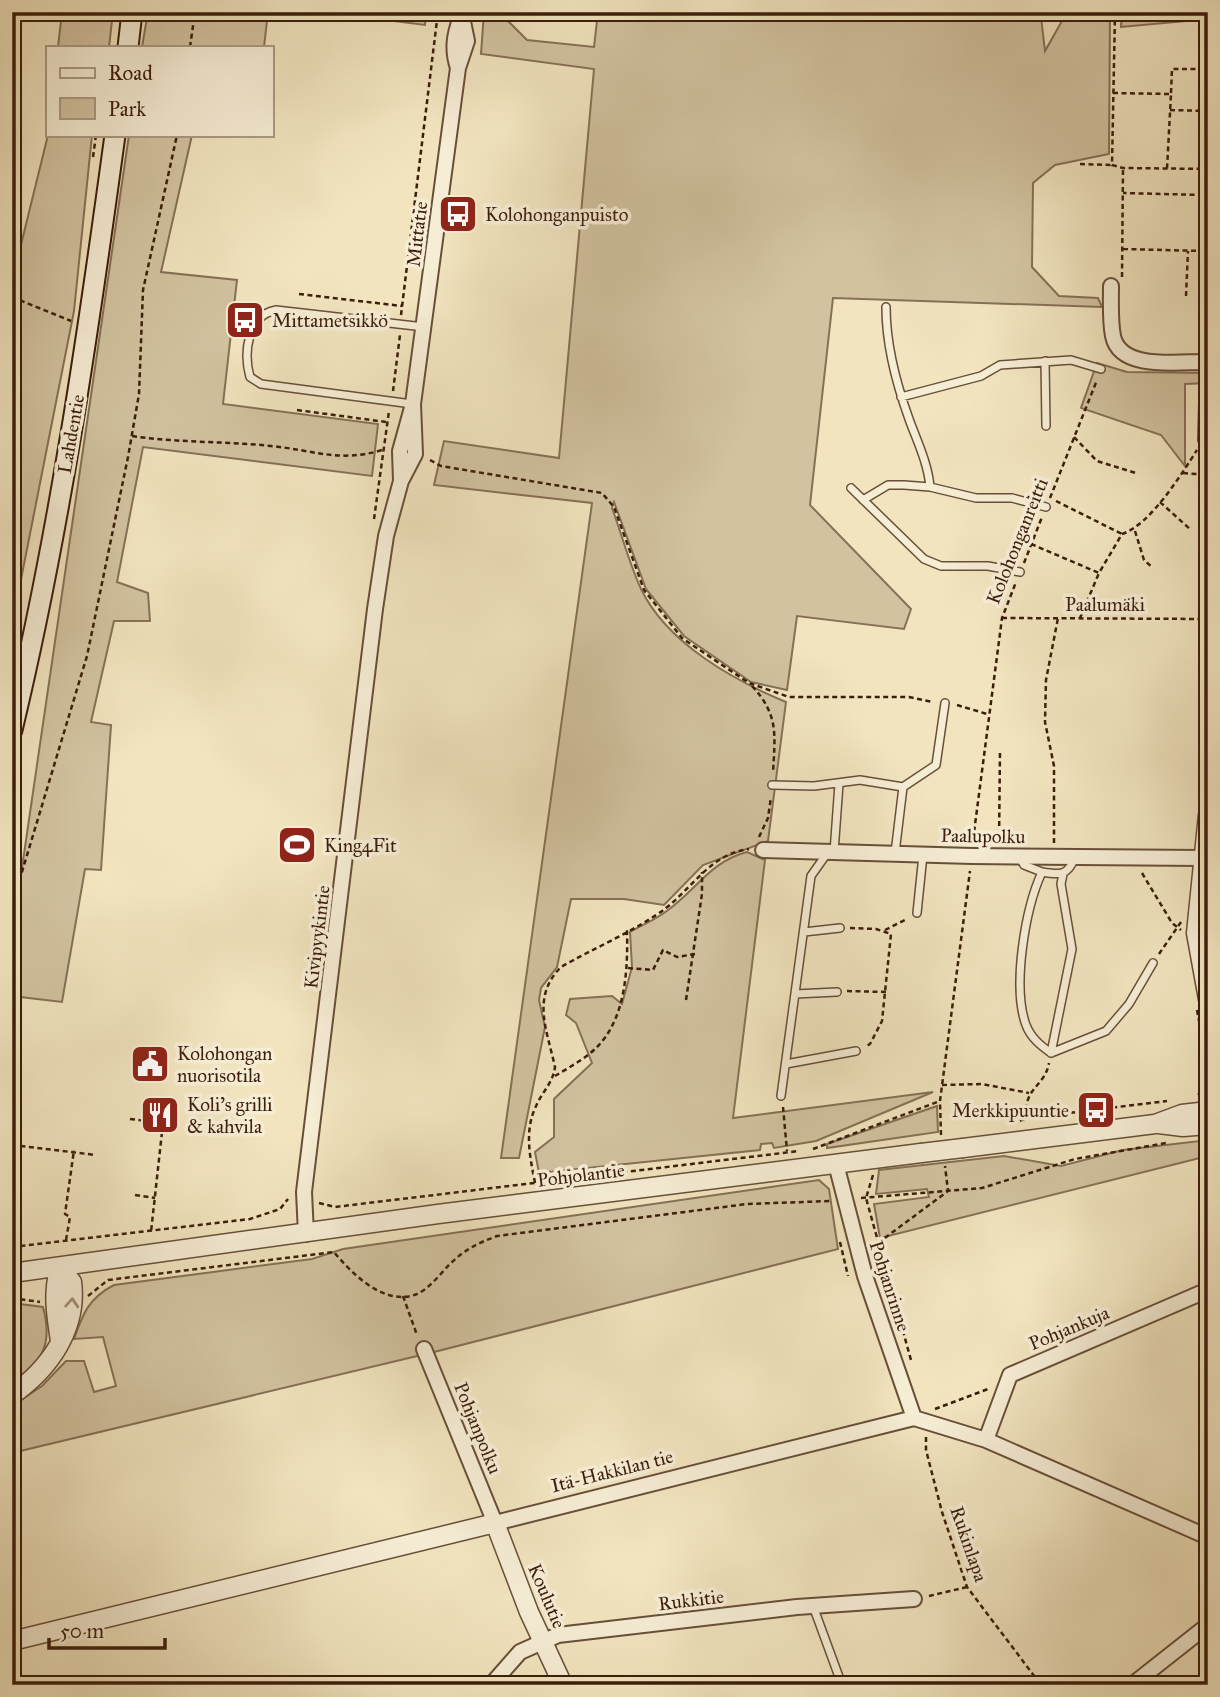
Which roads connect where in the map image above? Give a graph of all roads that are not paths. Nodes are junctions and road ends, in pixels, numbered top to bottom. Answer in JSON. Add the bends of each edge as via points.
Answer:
{"nodes":[{"id":1,"x":132,"y":12,"type":"edge"},
{"id":2,"x":461,"y":15,"type":"edge"},
{"id":3,"x":128,"y":46,"type":"edge"},
{"id":4,"x":115,"y":136,"type":"edge"},
{"id":5,"x":1117,"y":286,"type":"road end"},
{"id":6,"x":886,"y":307,"type":"dead end"},
{"id":7,"x":425,"y":327,"type":"junction"},
{"id":8,"x":1045,"y":361,"type":"junction"},
{"id":9,"x":1208,"y":362,"type":"edge"},
{"id":10,"x":1101,"y":369,"type":"road end"},
{"id":11,"x":901,"y":397,"type":"junction"},
{"id":12,"x":1208,"y":400,"type":"edge"},
{"id":13,"x":413,"y":404,"type":"junction"},
{"id":14,"x":1046,"y":426,"type":"dead end"},
{"id":15,"x":1205,"y":442,"type":"edge"},
{"id":16,"x":400,"y":452,"type":"joint"},
{"id":17,"x":415,"y":454,"type":"joint"},
{"id":18,"x":401,"y":481,"type":"junction"},
{"id":19,"x":930,"y":487,"type":"junction"},
{"id":20,"x":851,"y":488,"type":"dead end"},
{"id":21,"x":863,"y":500,"type":"junction"},
{"id":22,"x":1046,"y":507,"type":"road end"},
{"id":23,"x":1020,"y":572,"type":"road end"},
{"id":24,"x":945,"y":703,"type":"road end"},
{"id":25,"x":12,"y":730,"type":"edge"},
{"id":26,"x":839,"y":784,"type":"junction"},
{"id":27,"x":772,"y":785,"type":"road end"},
{"id":28,"x":903,"y":787,"type":"junction"},
{"id":29,"x":1208,"y":816,"type":"edge"},
{"id":30,"x":758,"y":850,"type":"road end"},
{"id":31,"x":831,"y":852,"type":"junction"},
{"id":32,"x":895,"y":854,"type":"junction"},
{"id":33,"x":923,"y":855,"type":"junction"},
{"id":34,"x":1019,"y":856,"type":"junction"},
{"id":35,"x":1075,"y":857,"type":"junction"},
{"id":36,"x":1202,"y":858,"type":"junction"},
{"id":37,"x":1041,"y":872,"type":"junction"},
{"id":38,"x":1063,"y":874,"type":"junction"},
{"id":39,"x":917,"y":913,"type":"road end"},
{"id":40,"x":840,"y":928,"type":"road end"},
{"id":41,"x":804,"y":932,"type":"junction"},
{"id":42,"x":1153,"y":962,"type":"road end"},
{"id":43,"x":837,"y":992,"type":"road end"},
{"id":44,"x":795,"y":994,"type":"junction"},
{"id":45,"x":1208,"y":999,"type":"edge"},
{"id":46,"x":856,"y":1051,"type":"road end"},
{"id":47,"x":1051,"y":1053,"type":"junction"},
{"id":48,"x":786,"y":1064,"type":"junction"},
{"id":49,"x":781,"y":1096,"type":"road end"},
{"id":50,"x":1208,"y":1111,"type":"edge"},
{"id":51,"x":1155,"y":1124,"type":"junction"},
{"id":52,"x":1208,"y":1125,"type":"edge"},
{"id":53,"x":836,"y":1164,"type":"junction"},
{"id":54,"x":306,"y":1234,"type":"junction"},
{"id":55,"x":60,"y":1267,"type":"junction"},
{"id":56,"x":13,"y":1273,"type":"edge"},
{"id":57,"x":1208,"y":1290,"type":"edge"},
{"id":58,"x":424,"y":1349,"type":"road end"},
{"id":59,"x":12,"y":1395,"type":"edge"},
{"id":60,"x":914,"y":1418,"type":"junction"},
{"id":61,"x":986,"y":1440,"type":"junction"},
{"id":62,"x":495,"y":1522,"type":"junction"},
{"id":63,"x":1208,"y":1537,"type":"edge"},
{"id":64,"x":914,"y":1599,"type":"road end"},
{"id":65,"x":812,"y":1606,"type":"junction"},
{"id":66,"x":1208,"y":1625,"type":"edge"},
{"id":67,"x":12,"y":1641,"type":"edge"},
{"id":68,"x":544,"y":1642,"type":"junction"},
{"id":69,"x":491,"y":1685,"type":"edge"},
{"id":70,"x":563,"y":1685,"type":"edge"},
{"id":71,"x":842,"y":1685,"type":"edge"},
{"id":72,"x":1132,"y":1685,"type":"edge"}],
"edges":[{"from":1,"to":3,"type":"main road"},
{"from":2,"to":7,"type":"street","name":"Mittatie","via":[[467,41],[458,68]]},
{"from":4,"to":25,"type":"main road","name":"Lahdentie","via":[[90,324],[60,499]]},
{"from":5,"to":9,"type":"street","via":[[1113,337],[1123,352],[1147,361]]},
{"from":6,"to":11,"type":"lane"},
{"from":7,"to":13,"type":"street","name":"Mittatie"},
{"from":7,"to":13,"type":"lane","via":[[276,310],[262,312],[249,342],[250,377],[261,384]]},
{"from":8,"to":10,"type":"lane","via":[[1071,359]]},
{"from":8,"to":11,"type":"lane","via":[[1000,365],[981,376]]},
{"from":8,"to":14,"type":"lane"},
{"from":11,"to":19,"type":"lane","via":[[925,460]]},
{"from":12,"to":15,"type":"lane","via":[[1203,403]]},
{"from":13,"to":16,"type":"street","name":"Mittatie"},
{"from":13,"to":17,"type":"street","name":"Mittatie"},
{"from":16,"to":18,"type":"street","name":"Kivipyykintie"},
{"from":17,"to":18,"type":"street","name":"Kivipyykintie"},
{"from":18,"to":54,"type":"street","name":"Kivipyykintie","via":[[386,536],[375,609],[304,1192]]},
{"from":19,"to":21,"type":"lane","via":[[888,485]]},
{"from":19,"to":22,"type":"lane"},
{"from":20,"to":21,"type":"lane"},
{"from":21,"to":23,"type":"lane","via":[[924,559],[941,566],[988,566]]},
{"from":24,"to":28,"type":"lane","via":[[936,765]]},
{"from":26,"to":27,"type":"lane"},
{"from":26,"to":28,"type":"lane","via":[[860,780]]},
{"from":26,"to":31,"type":"lane"},
{"from":28,"to":32,"type":"lane"},
{"from":29,"to":36,"type":"street"},
{"from":30,"to":31,"type":"street","name":"Paalupolku"},
{"from":31,"to":32,"type":"street","name":"Paalupolku"},
{"from":31,"to":41,"type":"lane","via":[[811,876]]},
{"from":32,"to":33,"type":"street","name":"Paalupolku"},
{"from":33,"to":34,"type":"street","name":"Paalupolku"},
{"from":33,"to":39,"type":"lane"},
{"from":34,"to":35,"type":"street","name":"Paalupolku"},
{"from":34,"to":37,"type":"lane","via":[[1024,865]]},
{"from":35,"to":36,"type":"street","name":"Paalupolku"},
{"from":35,"to":38,"type":"lane"},
{"from":36,"to":45,"type":"street","via":[[1196,933]]},
{"from":37,"to":38,"type":"lane"},
{"from":37,"to":47,"type":"lane","via":[[1027,910],[1020,997],[1031,1034]]},
{"from":38,"to":47,"type":"lane","via":[[1072,949]]},
{"from":40,"to":41,"type":"lane"},
{"from":41,"to":44,"type":"lane"},
{"from":42,"to":47,"type":"lane","via":[[1129,1003],[1105,1031]]},
{"from":43,"to":44,"type":"lane"},
{"from":44,"to":48,"type":"lane"},
{"from":46,"to":48,"type":"lane"},
{"from":48,"to":49,"type":"lane"},
{"from":50,"to":51,"type":"street","name":"Pohjolantie"},
{"from":51,"to":52,"type":"street","name":"Pohjolantie"},
{"from":51,"to":53,"type":"street","name":"Pohjolantie","bridge":true},
{"from":53,"to":54,"type":"street","name":"Pohjolantie"},
{"from":53,"to":60,"type":"street","name":"Pohjanrinne","via":[[865,1276]]},
{"from":54,"to":55,"type":"street","name":"Pohjolantie"},
{"from":55,"to":56,"type":"street","name":"Pohjolantie"},
{"from":55,"to":59,"type":"street","via":[[54,1284],[60,1341],[45,1368]]},
{"from":57,"to":61,"type":"street","name":"Pohjankuja","via":[[1010,1375]]},
{"from":58,"to":62,"type":"street","name":"Pohjanpolku"},
{"from":60,"to":61,"type":"street"},
{"from":60,"to":62,"type":"street","name":"Itä-Hakkilan tie"},
{"from":61,"to":63,"type":"street"},
{"from":62,"to":67,"type":"street","name":"Itä-Hakkilan tie"},
{"from":62,"to":68,"type":"street","name":"Koulutie"},
{"from":64,"to":65,"type":"street","name":"Rukkitie"},
{"from":65,"to":68,"type":"street","name":"Rukkitie","via":[[558,1635]]},
{"from":65,"to":71,"type":"lane"},
{"from":66,"to":72,"type":"street"},
{"from":68,"to":69,"type":"street","name":"Rukkitie","via":[[520,1652]]},
{"from":68,"to":70,"type":"street","name":"Koulutie"}]}
